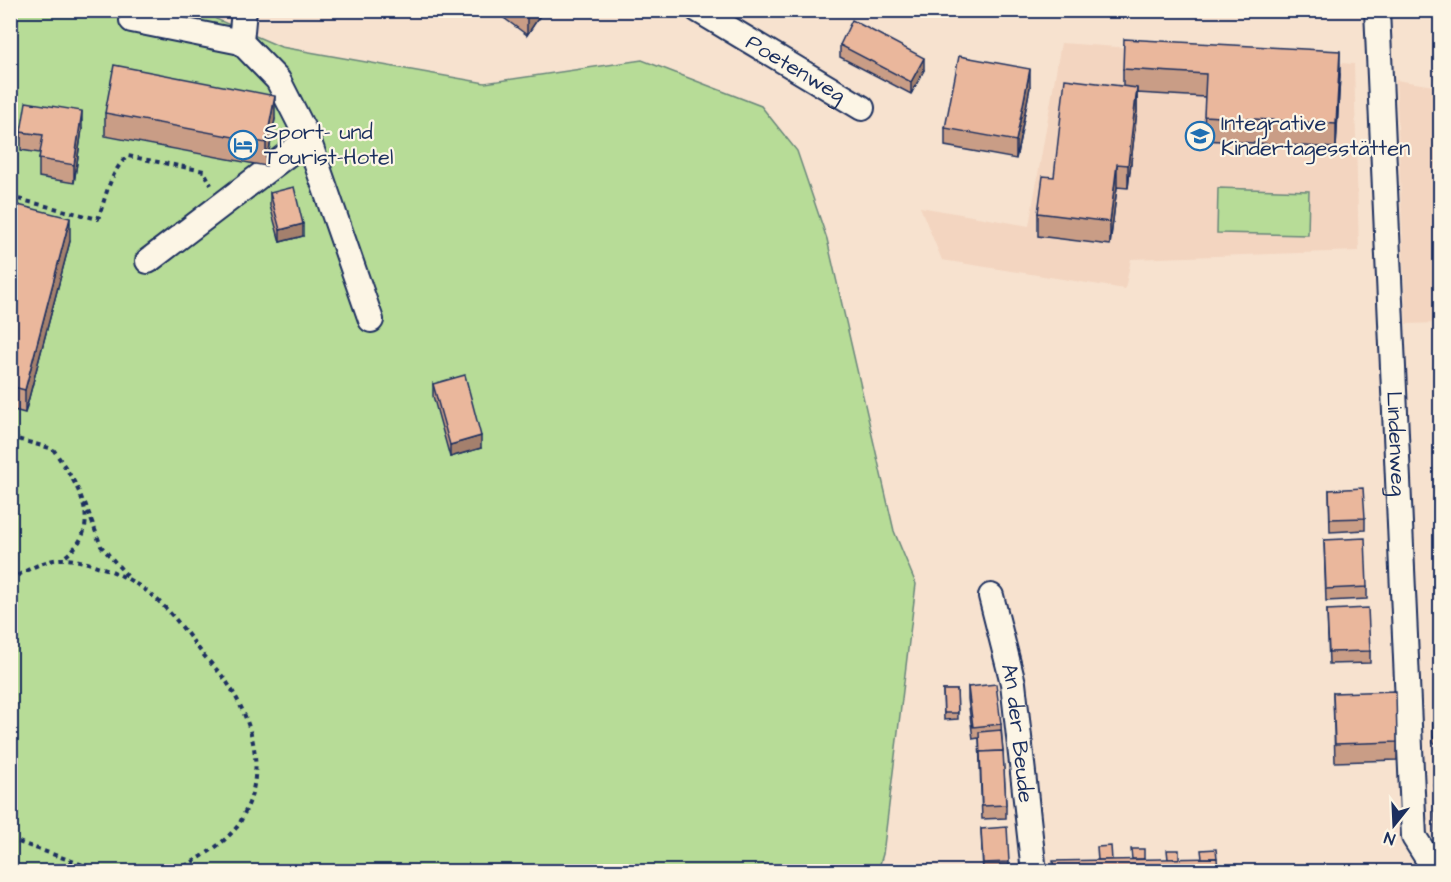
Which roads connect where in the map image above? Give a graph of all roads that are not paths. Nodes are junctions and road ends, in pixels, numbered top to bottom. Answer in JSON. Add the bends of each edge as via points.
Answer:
{"nodes":[{"id":1,"x":244,"y":10,"type":"edge"},
{"id":2,"x":698,"y":10,"type":"edge"},
{"id":3,"x":1377,"y":10,"type":"edge"},
{"id":4,"x":132,"y":20,"type":"dead end"},
{"id":5,"x":240,"y":42,"type":"junction"},
{"id":6,"x":862,"y":108,"type":"dead end"},
{"id":7,"x":308,"y":139,"type":"junction"},
{"id":8,"x":148,"y":261,"type":"dead end"},
{"id":9,"x":371,"y":320,"type":"dead end"},
{"id":10,"x":991,"y":596,"type":"dead end"},
{"id":11,"x":1440,"y":865,"type":"edge"},
{"id":12,"x":1034,"y":872,"type":"edge"}],
"edges":[{"from":1,"to":5,"type":"street"},
{"from":2,"to":6,"type":"street","name":"Poetenweg"},
{"from":3,"to":11,"type":"street","name":"Lindenweg","via":[[1414,837],[1426,856]]},
{"from":4,"to":5,"type":"street"},
{"from":5,"to":7,"type":"street","via":[[278,80]]},
{"from":7,"to":8,"type":"street"},
{"from":7,"to":9,"type":"street"},
{"from":10,"to":12,"type":"street","name":"An der Beude","via":[[1013,683]]}]}
